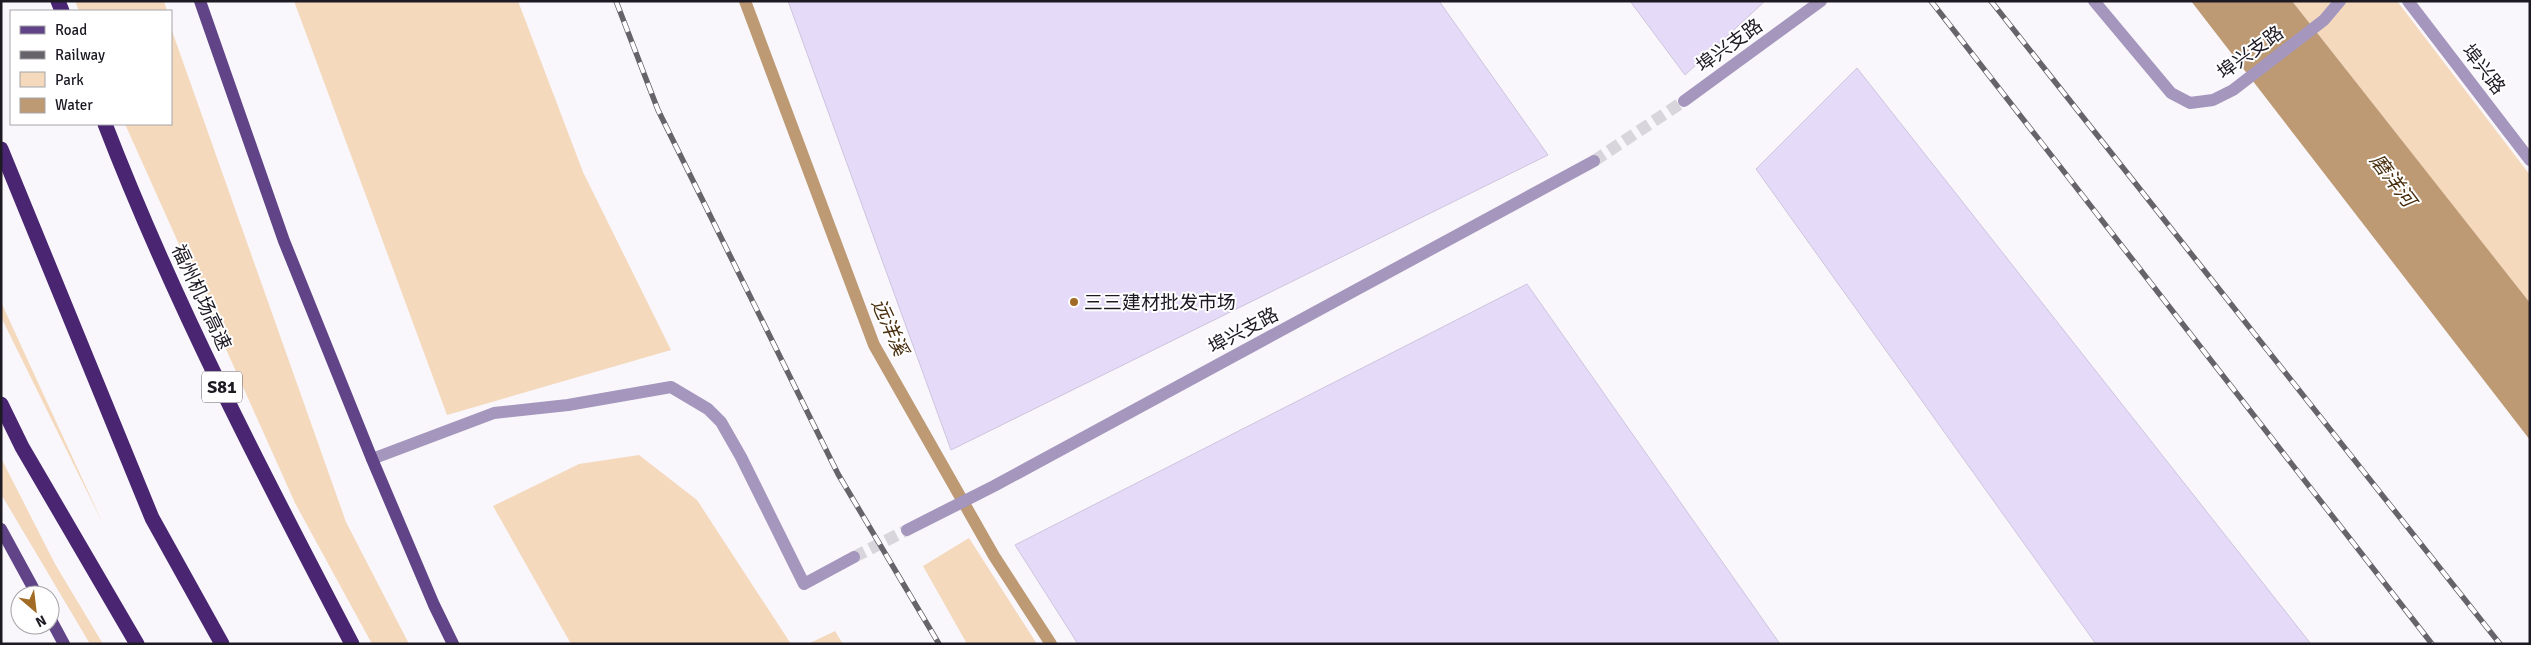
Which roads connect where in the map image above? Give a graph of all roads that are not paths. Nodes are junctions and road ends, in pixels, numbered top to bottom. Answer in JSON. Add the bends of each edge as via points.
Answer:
{"nodes":[{"id":1,"x":200,"y":1,"type":"edge"},
{"id":2,"x":1821,"y":1,"type":"edge"},
{"id":3,"x":2094,"y":1,"type":"edge"},
{"id":4,"x":2340,"y":1,"type":"edge"},
{"id":5,"x":2408,"y":1,"type":"edge"},
{"id":6,"x":1684,"y":101,"type":"tunnel mouth"},
{"id":7,"x":105,"y":125,"type":"edge"},
{"id":8,"x":1,"y":149,"type":"edge"},
{"id":9,"x":2530,"y":160,"type":"edge"},
{"id":10,"x":1594,"y":162,"type":"tunnel mouth"},
{"id":11,"x":1,"y":404,"type":"edge"},
{"id":12,"x":372,"y":459,"type":"junction"},
{"id":13,"x":1,"y":529,"type":"edge"},
{"id":14,"x":907,"y":530,"type":"tunnel mouth"},
{"id":15,"x":854,"y":557,"type":"tunnel mouth"},
{"id":16,"x":32,"y":585,"type":"edge"},
{"id":17,"x":137,"y":644,"type":"edge"},
{"id":18,"x":222,"y":644,"type":"edge"},
{"id":19,"x":352,"y":644,"type":"edge"},
{"id":20,"x":453,"y":644,"type":"edge"}],
"edges":[{"from":1,"to":12,"type":"main road","via":[[284,241]]},
{"from":2,"to":6,"type":"street","name":"埠兴支路"},
{"from":3,"to":4,"type":"street","name":"埠兴支路","via":[[2171,93],[2190,103],[2213,100],[2233,90],[2324,20]]},
{"from":5,"to":9,"type":"street","name":"埠兴路"},
{"from":7,"to":19,"type":"highway","name":"福州机场高速","number":"S81","via":[[134,198],[263,474]]},
{"from":8,"to":18,"type":"highway","via":[[152,518]]},
{"from":10,"to":14,"type":"street","name":"埠兴支路"},
{"from":11,"to":17,"type":"highway","via":[[22,447]]},
{"from":12,"to":15,"type":"street","via":[[494,414],[568,406],[671,387],[701,404],[721,422],[804,584]]},
{"from":12,"to":20,"type":"main road"},
{"from":13,"to":16,"type":"main road"}]}
